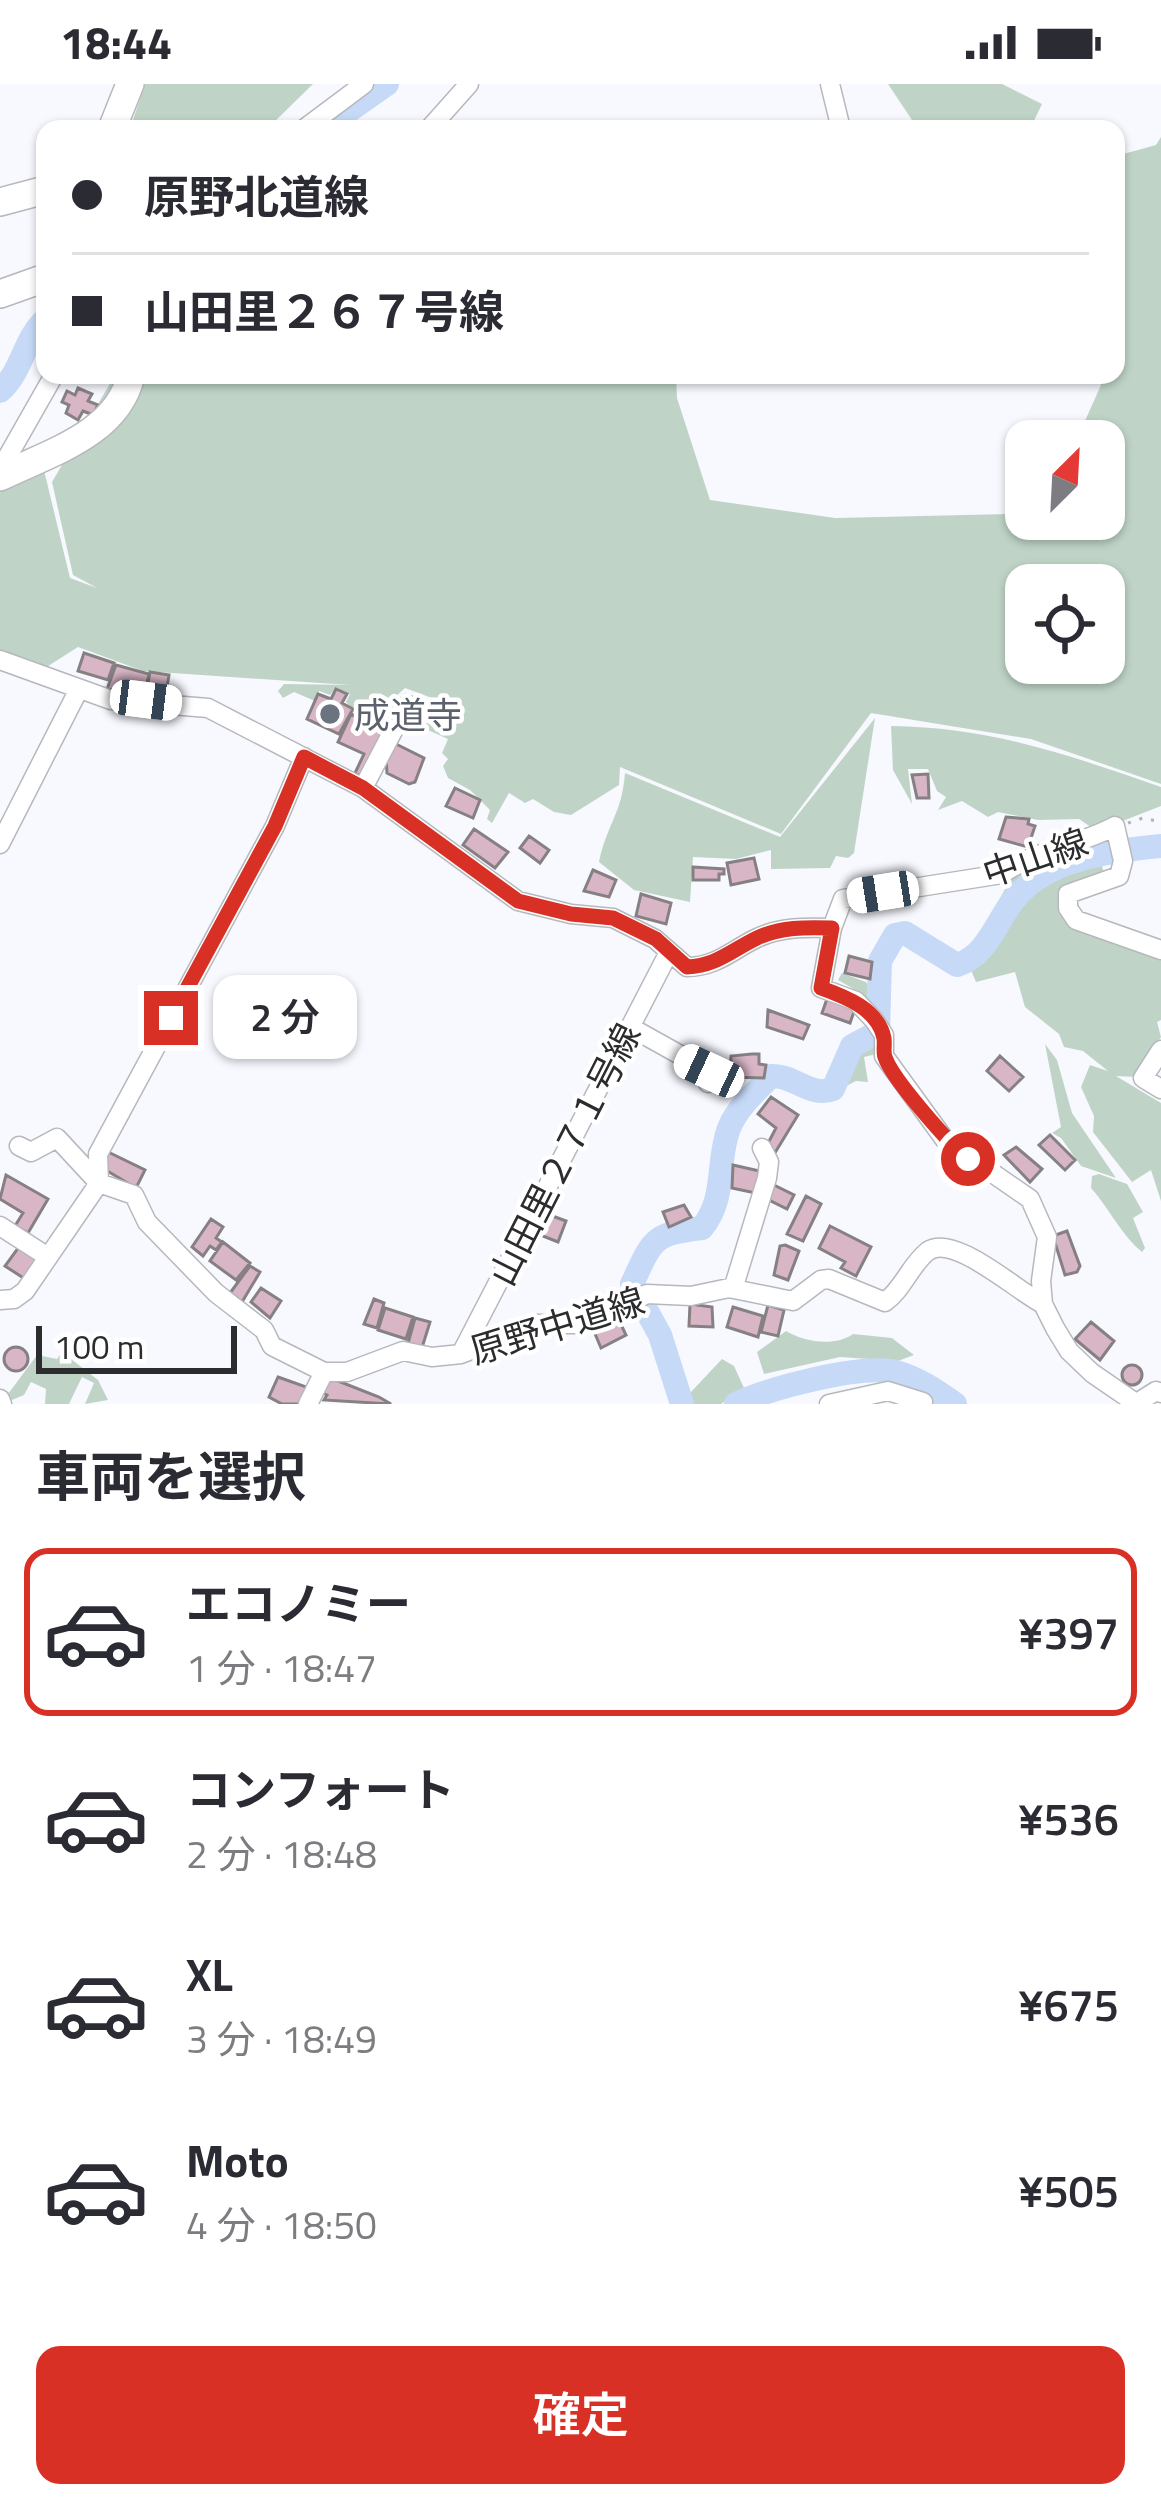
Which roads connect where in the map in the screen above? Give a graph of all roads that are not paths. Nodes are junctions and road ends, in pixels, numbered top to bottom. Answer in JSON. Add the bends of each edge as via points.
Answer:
{"nodes":[{"id":1,"x":130,"y":84,"type":"edge"},
{"id":2,"x":364,"y":84,"type":"edge"},
{"id":3,"x":469,"y":84,"type":"edge"},
{"id":4,"x":830,"y":84,"type":"edge"},
{"id":5,"x":116,"y":120,"type":"edge"},
{"id":6,"x":316,"y":120,"type":"edge"},
{"id":7,"x":437,"y":120,"type":"edge"},
{"id":8,"x":839,"y":120,"type":"edge"},
{"id":9,"x":36,"y":192,"type":"edge"},
{"id":10,"x":0,"y":202,"type":"edge"},
{"id":11,"x":36,"y":281,"type":"edge"},
{"id":12,"x":0,"y":294,"type":"edge"},
{"id":13,"x":49,"y":384,"type":"edge"},
{"id":14,"x":129,"y":384,"type":"edge"},
{"id":15,"x":0,"y":473,"type":"edge"},
{"id":16,"x":0,"y":660,"type":"edge"},
{"id":17,"x":80,"y":689,"type":"junction"},
{"id":18,"x":394,"y":729,"type":"dead end"},
{"id":19,"x":304,"y":757,"type":"junction"},
{"id":20,"x":363,"y":788,"type":"junction"},
{"id":21,"x":0,"y":844,"type":"edge"},
{"id":22,"x":832,"y":928,"type":"junction"},
{"id":23,"x":1161,"y":950,"type":"edge"},
{"id":24,"x":668,"y":954,"type":"junction"},
{"id":25,"x":630,"y":1027,"type":"junction"},
{"id":26,"x":1161,"y":1050,"type":"edge"},
{"id":27,"x":708,"y":1083,"type":"dead end"},
{"id":28,"x":1161,"y":1089,"type":"edge"},
{"id":29,"x":19,"y":1145,"type":"dead end"},
{"id":30,"x":762,"y":1148,"type":"dead end"},
{"id":31,"x":99,"y":1184,"type":"junction"},
{"id":32,"x":0,"y":1226,"type":"edge"},
{"id":33,"x":48,"y":1257,"type":"junction"},
{"id":34,"x":733,"y":1289,"type":"junction"},
{"id":35,"x":0,"y":1300,"type":"edge"},
{"id":36,"x":1043,"y":1304,"type":"junction"},
{"id":37,"x":460,"y":1354,"type":"junction"},
{"id":38,"x":324,"y":1372,"type":"junction"},
{"id":39,"x":1161,"y":1394,"type":"edge"},
{"id":40,"x":923,"y":1402,"type":"edge"},
{"id":41,"x":1137,"y":1403,"type":"edge"},
{"id":42,"x":308,"y":1404,"type":"edge"},
{"id":43,"x":829,"y":1404,"type":"edge"}],
"edges":[{"from":1,"to":5,"type":"highway"},
{"from":2,"to":6,"type":"street"},
{"from":3,"to":7,"type":"street"},
{"from":4,"to":8,"type":"street"},
{"from":9,"to":10,"type":"highway"},
{"from":11,"to":12,"type":"highway"},
{"from":13,"to":15,"type":"street"},
{"from":14,"to":15,"type":"highway","via":[[98,429]]},
{"from":16,"to":17,"type":"street"},
{"from":17,"to":19,"type":"street","via":[[129,704],[208,708]]},
{"from":17,"to":21,"type":"street"},
{"from":18,"to":20,"type":"street"},
{"from":19,"to":20,"type":"street"},
{"from":19,"to":31,"type":"street","via":[[275,826],[98,1154]]},
{"from":20,"to":24,"type":"street","via":[[518,901],[613,918]]},
{"from":22,"to":23,"type":"street","name":"中山線","via":[[843,898],[1002,874],[1022,860],[1118,833],[1119,876],[1068,894],[1068,908],[1076,920]]},
{"from":22,"to":24,"type":"street","via":[[757,938],[704,967]]},
{"from":22,"to":36,"type":"street","via":[[821,988],[856,1001],[879,1027],[884,1056],[945,1140],[1030,1199],[1048,1249]]},
{"from":24,"to":25,"type":"street","name":"山田里２７１号線"},
{"from":25,"to":27,"type":"street","via":[[709,1071]]},
{"from":25,"to":37,"type":"street","name":"山田里２７１号線"},
{"from":26,"to":28,"type":"street","via":[[1143,1078]]},
{"from":29,"to":31,"type":"street","via":[[31,1152],[57,1138]]},
{"from":30,"to":34,"type":"street","via":[[766,1178]]},
{"from":31,"to":33,"type":"street"},
{"from":31,"to":38,"type":"street","via":[[134,1195],[147,1222],[272,1346]]},
{"from":32,"to":33,"type":"street"},
{"from":33,"to":35,"type":"street","via":[[25,1291]]},
{"from":34,"to":36,"type":"street","name":"原野中道線","via":[[793,1301],[830,1279],[885,1302],[929,1250],[941,1248],[980,1258],[1015,1291]]},
{"from":34,"to":37,"type":"street","name":"原野中道線","via":[[639,1298],[582,1324],[537,1324]]},
{"from":36,"to":41,"type":"street","via":[[1069,1351]]},
{"from":37,"to":38,"type":"street","name":"原野中道線","via":[[386,1353],[347,1372]]},
{"from":38,"to":42,"type":"street"},
{"from":39,"to":41,"type":"street"},
{"from":40,"to":43,"type":"street","via":[[888,1391]]}]}
